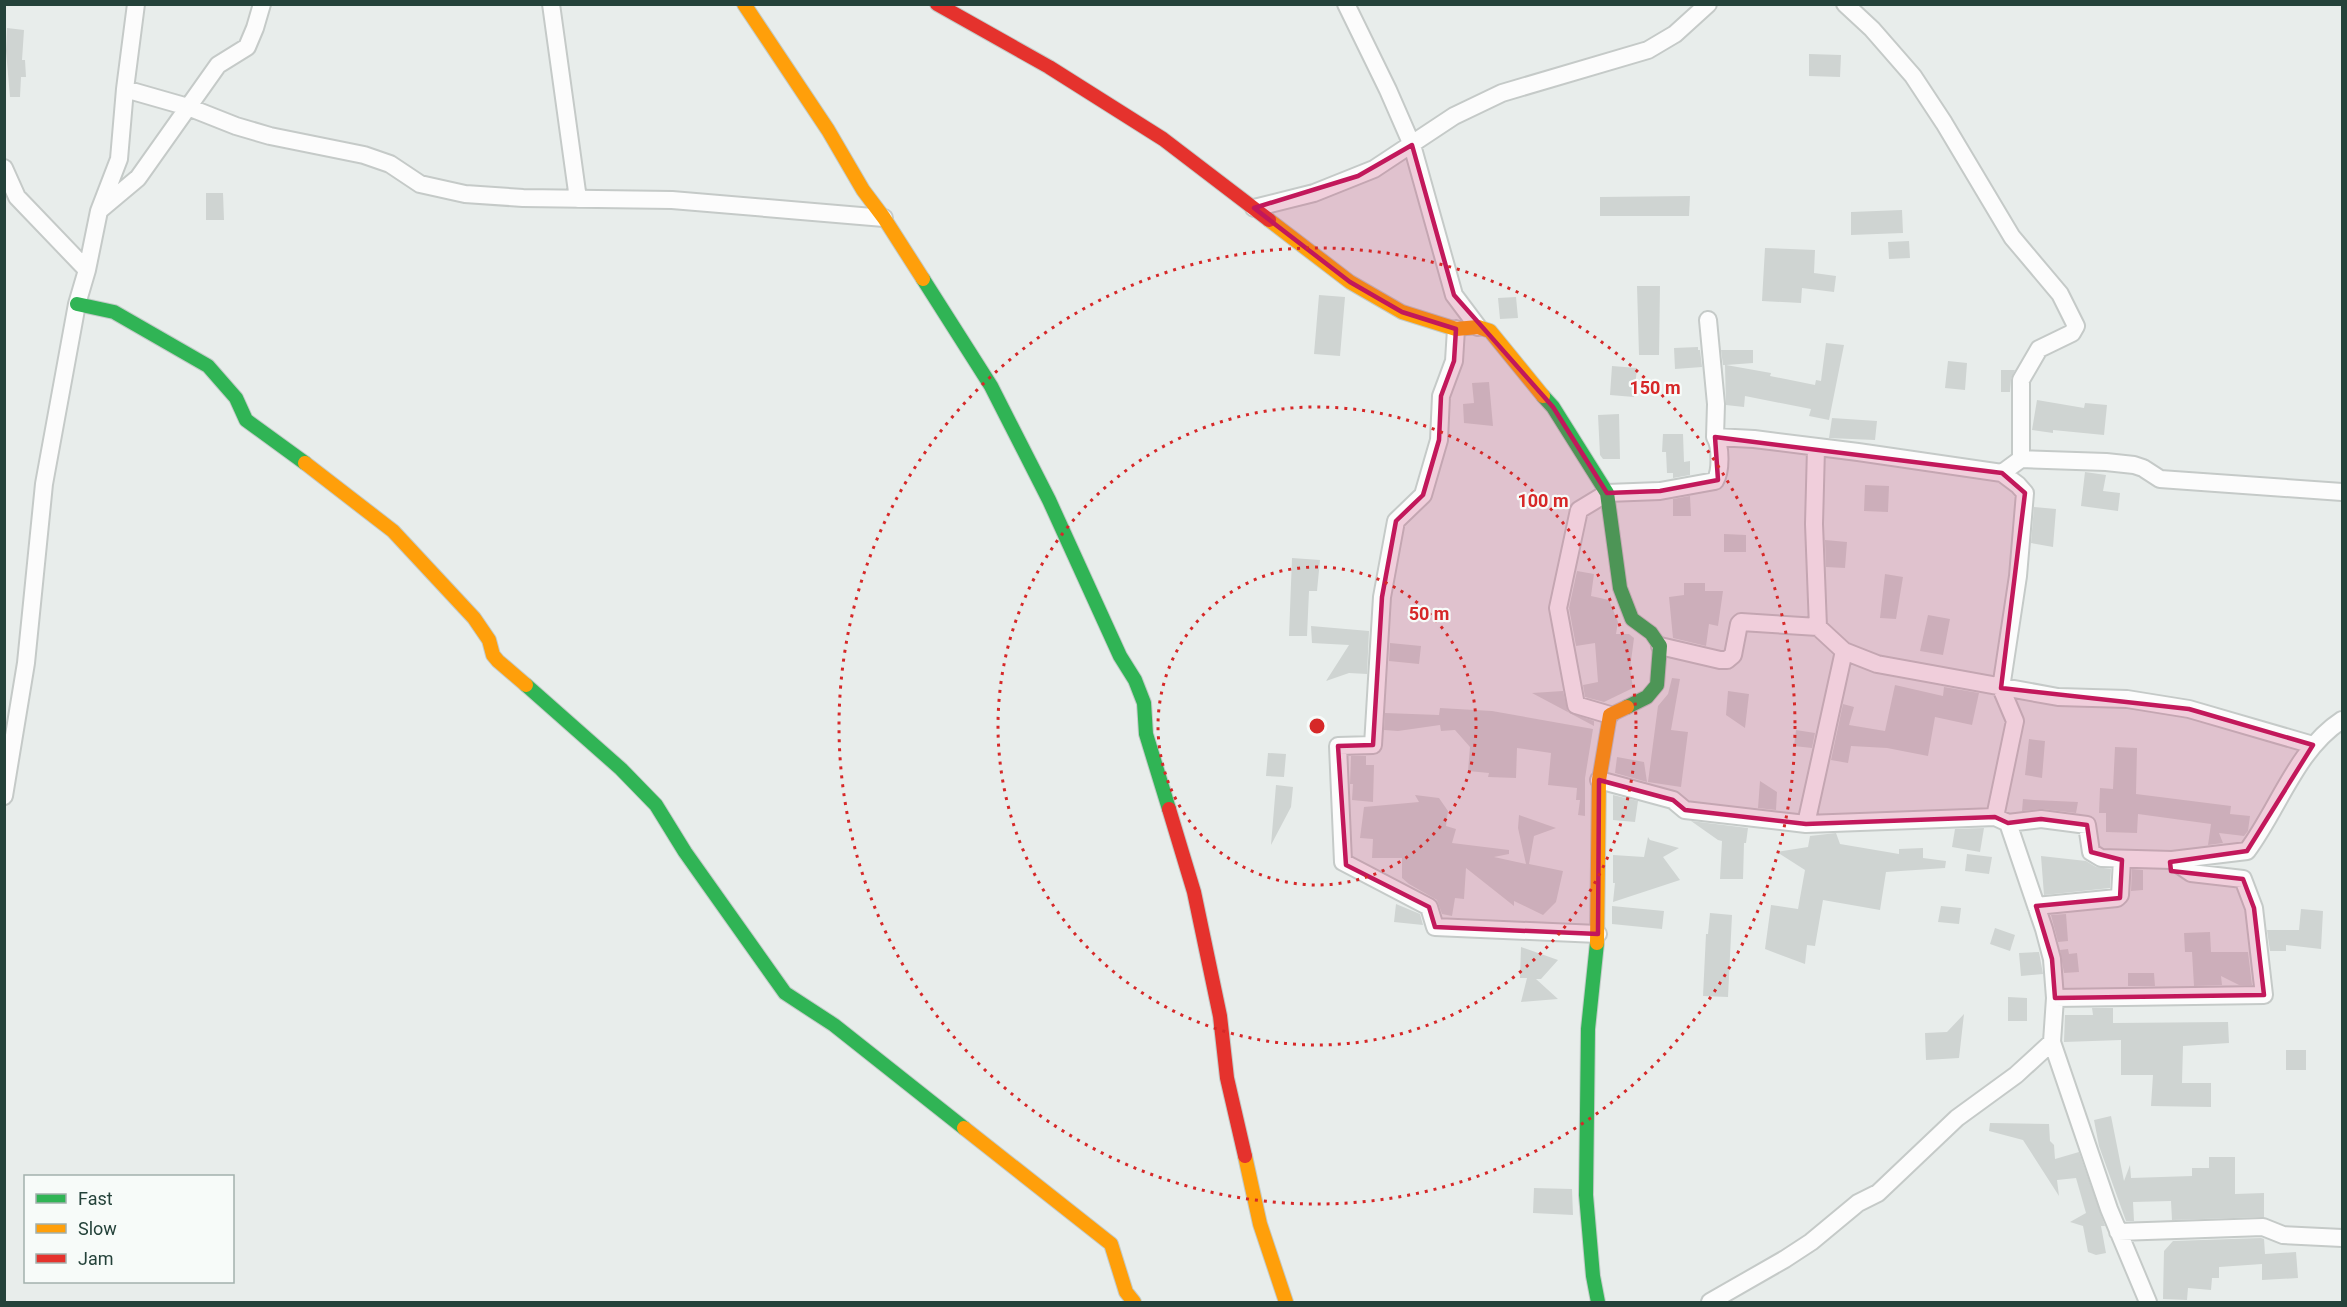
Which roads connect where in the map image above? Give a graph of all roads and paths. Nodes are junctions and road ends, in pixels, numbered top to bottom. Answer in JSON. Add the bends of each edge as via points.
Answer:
{"nodes":[{"id":1,"x":136,"y":4,"type":"edge"},
{"id":2,"x":262,"y":4,"type":"edge"},
{"id":3,"x":551,"y":4,"type":"edge"},
{"id":4,"x":744,"y":4,"type":"edge"},
{"id":5,"x":937,"y":4,"type":"edge"},
{"id":6,"x":1346,"y":4,"type":"edge"},
{"id":7,"x":1708,"y":4,"type":"edge"},
{"id":8,"x":1845,"y":4,"type":"edge"},
{"id":9,"x":125,"y":89,"type":"junction"},
{"id":10,"x":188,"y":107,"type":"junction"},
{"id":11,"x":1412,"y":145,"type":"junction"},
{"id":12,"x":4,"y":168,"type":"edge"},
{"id":13,"x":578,"y":199,"type":"junction"},
{"id":14,"x":1254,"y":208,"type":"junction"},
{"id":15,"x":99,"y":211,"type":"junction"},
{"id":16,"x":884,"y":218,"type":"junction"},
{"id":17,"x":87,"y":270,"type":"junction"},
{"id":18,"x":77,"y":304,"type":"junction"},
{"id":19,"x":1708,"y":320,"type":"dead end"},
{"id":20,"x":1478,"y":327,"type":"junction"},
{"id":21,"x":1456,"y":329,"type":"junction"},
{"id":22,"x":1715,"y":437,"type":"junction"},
{"id":23,"x":1816,"y":448,"type":"junction"},
{"id":24,"x":2021,"y":459,"type":"junction"},
{"id":25,"x":2002,"y":473,"type":"junction"},
{"id":26,"x":2343,"y":492,"type":"edge"},
{"id":27,"x":1607,"y":493,"type":"junction"},
{"id":28,"x":1818,"y":627,"type":"junction"},
{"id":29,"x":1660,"y":646,"type":"junction"},
{"id":30,"x":1844,"y":651,"type":"junction"},
{"id":31,"x":2001,"y":688,"type":"junction"},
{"id":32,"x":1610,"y":715,"type":"junction"},
{"id":33,"x":2343,"y":720,"type":"edge"},
{"id":34,"x":2313,"y":745,"type":"junction"},
{"id":35,"x":1599,"y":780,"type":"junction"},
{"id":36,"x":4,"y":796,"type":"edge"},
{"id":37,"x":2001,"y":820,"type":"junction"},
{"id":38,"x":1806,"y":824,"type":"junction"},
{"id":39,"x":2122,"y":860,"type":"junction"},
{"id":40,"x":2172,"y":860,"type":"junction"},
{"id":41,"x":2036,"y":906,"type":"junction"},
{"id":42,"x":1598,"y":934,"type":"junction"},
{"id":43,"x":2055,"y":998,"type":"junction"},
{"id":44,"x":2052,"y":1042,"type":"junction"},
{"id":45,"x":2118,"y":1232,"type":"junction"},
{"id":46,"x":2343,"y":1238,"type":"edge"},
{"id":47,"x":1134,"y":1302,"type":"edge"},
{"id":48,"x":1286,"y":1302,"type":"edge"},
{"id":49,"x":1598,"y":1302,"type":"edge"},
{"id":50,"x":1710,"y":1302,"type":"edge"},
{"id":51,"x":2148,"y":1302,"type":"edge"}],
"edges":[{"from":1,"to":9,"type":"street"},
{"from":2,"to":10,"type":"street","via":[[247,47],[218,64]]},
{"from":3,"to":13,"type":"street"},
{"from":4,"to":16,"type":"street"},
{"from":5,"to":14,"type":"street","via":[[1049,67],[1163,139]]},
{"from":6,"to":11,"type":"street"},
{"from":7,"to":11,"type":"street","via":[[1675,34],[1648,50],[1502,93],[1454,116]]},
{"from":8,"to":24,"type":"street","via":[[1913,76],[2012,237],[2060,294],[2076,326],[2072,333],[2039,349],[2020,380]]},
{"from":9,"to":10,"type":"street"},
{"from":9,"to":15,"type":"street","via":[[118,165]]},
{"from":10,"to":13,"type":"street","via":[[270,136],[364,154],[431,188],[465,194]]},
{"from":10,"to":15,"type":"street","via":[[138,178]]},
{"from":11,"to":14,"type":"street","via":[[1358,176],[1314,193]]},
{"from":11,"to":20,"type":"street","via":[[1454,295]]},
{"from":12,"to":17,"type":"street","via":[[17,198]]},
{"from":13,"to":16,"type":"street","via":[[672,201]]},
{"from":14,"to":21,"type":"street","via":[[1350,282],[1402,312]]},
{"from":15,"to":17,"type":"street"},
{"from":16,"to":48,"type":"street","via":[[991,386],[1050,500],[1144,703],[1146,734],[1194,892],[1220,1016],[1227,1078],[1260,1224]]},
{"from":17,"to":18,"type":"street"},
{"from":18,"to":36,"type":"street","via":[[44,484],[26,663]]},
{"from":18,"to":47,"type":"street","via":[[114,312],[201,360],[236,399],[246,420],[393,531],[474,618],[498,661],[621,769],[656,805],[785,993],[834,1025],[1110,1244],[1126,1292]]},
{"from":19,"to":22,"type":"street"},
{"from":20,"to":21,"type":"street"},
{"from":20,"to":27,"type":"street","via":[[1490,331],[1553,407]]},
{"from":21,"to":42,"type":"street","via":[[1454,362],[1441,396],[1439,440],[1422,495],[1396,521],[1394,528],[1382,597],[1373,745],[1338,746],[1343,862],[1429,907],[1435,927]]},
{"from":22,"to":23,"type":"street"},
{"from":22,"to":27,"type":"street","via":[[1715,481],[1660,491]]},
{"from":23,"to":25,"type":"street"},
{"from":23,"to":28,"type":"street"},
{"from":24,"to":25,"type":"street"},
{"from":24,"to":26,"type":"street","via":[[2106,462],[2143,468],[2160,479]]},
{"from":25,"to":31,"type":"street","via":[[2025,493],[2018,576]]},
{"from":27,"to":29,"type":"street","via":[[1620,588],[1632,619],[1651,633]]},
{"from":27,"to":32,"type":"street","via":[[1580,510],[1558,608],[1576,705]]},
{"from":28,"to":29,"type":"street","via":[[1741,622],[1733,655],[1727,660]]},
{"from":28,"to":30,"type":"street"},
{"from":29,"to":32,"type":"street","via":[[1657,685],[1647,698]]},
{"from":30,"to":31,"type":"street","via":[[1877,664]]},
{"from":30,"to":38,"type":"street"},
{"from":31,"to":34,"type":"street","via":[[2058,697],[2127,699],[2189,710]]},
{"from":31,"to":37,"type":"street","via":[[2015,721]]},
{"from":32,"to":35,"type":"street"},
{"from":33,"to":34,"type":"street"},
{"from":34,"to":40,"type":"street","via":[[2247,850]]},
{"from":35,"to":38,"type":"street","via":[[1673,800],[1685,810]]},
{"from":35,"to":42,"type":"street"},
{"from":37,"to":38,"type":"street"},
{"from":37,"to":39,"type":"street","via":[[2041,819],[2087,825],[2091,852],[2101,858]]},
{"from":37,"to":41,"type":"street"},
{"from":39,"to":40,"type":"street"},
{"from":39,"to":41,"type":"street","via":[[2117,898]]},
{"from":40,"to":43,"type":"street","via":[[2191,873],[2244,879],[2254,908],[2264,995]]},
{"from":41,"to":43,"type":"street","via":[[2052,959]]},
{"from":42,"to":49,"type":"street","via":[[1588,1029],[1586,1195]]},
{"from":43,"to":44,"type":"street"},
{"from":44,"to":45,"type":"street"},
{"from":44,"to":50,"type":"street","via":[[2016,1075],[1957,1118],[1878,1194],[1858,1203],[1785,1259]]},
{"from":45,"to":46,"type":"street","via":[[2263,1227],[2283,1235]]},
{"from":45,"to":51,"type":"street"}]}
